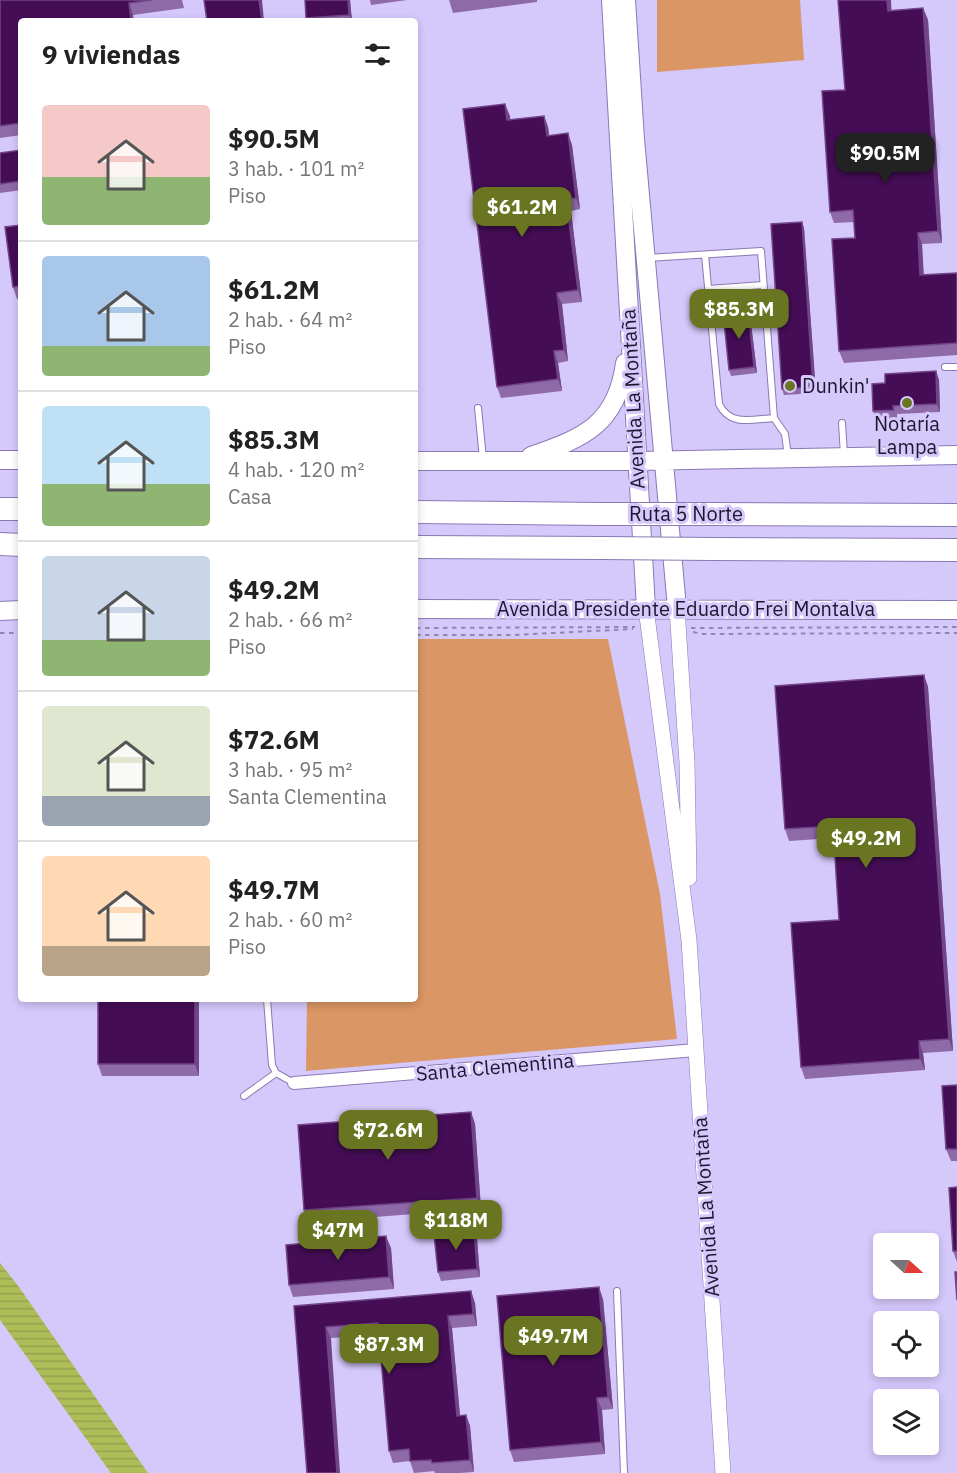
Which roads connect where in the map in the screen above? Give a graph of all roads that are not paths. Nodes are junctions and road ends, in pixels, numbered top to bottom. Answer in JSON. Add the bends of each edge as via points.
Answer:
{"nodes":[{"id":1,"x":611,"y":0,"type":"edge"},
{"id":2,"x":626,"y":0,"type":"edge"},
{"id":3,"x":705,"y":255,"type":"junction"},
{"id":4,"x":647,"y":258,"type":"junction"},
{"id":5,"x":764,"y":285,"type":"junction"},
{"id":6,"x":708,"y":289,"type":"junction"},
{"id":7,"x":629,"y":326,"type":"junction"},
{"id":8,"x":945,"y":367,"type":"dead end"},
{"id":9,"x":957,"y":367,"type":"edge"},
{"id":10,"x":478,"y":408,"type":"dead end"},
{"id":11,"x":774,"y":418,"type":"junction"},
{"id":12,"x":842,"y":423,"type":"dead end"},
{"id":13,"x":957,"y":456,"type":"edge"},
{"id":14,"x":844,"y":457,"type":"junction"},
{"id":15,"x":788,"y":458,"type":"junction"},
{"id":16,"x":0,"y":460,"type":"edge"},
{"id":17,"x":18,"y":460,"type":"edge"},
{"id":18,"x":418,"y":460,"type":"edge"},
{"id":19,"x":664,"y":460,"type":"junction"},
{"id":20,"x":483,"y":461,"type":"junction"},
{"id":21,"x":517,"y":461,"type":"junction"},
{"id":22,"x":636,"y":461,"type":"junction"},
{"id":23,"x":0,"y":509,"type":"edge"},
{"id":24,"x":18,"y":509,"type":"edge"},
{"id":25,"x":418,"y":512,"type":"edge"},
{"id":26,"x":957,"y":515,"type":"edge"},
{"id":27,"x":0,"y":544,"type":"edge"},
{"id":28,"x":18,"y":544,"type":"edge"},
{"id":29,"x":418,"y":547,"type":"edge"},
{"id":30,"x":957,"y":550,"type":"edge"},
{"id":31,"x":646,"y":608,"type":"junction"},
{"id":32,"x":677,"y":608,"type":"junction"},
{"id":33,"x":418,"y":609,"type":"edge"},
{"id":34,"x":0,"y":610,"type":"edge"},
{"id":35,"x":18,"y":610,"type":"edge"},
{"id":36,"x":957,"y":610,"type":"edge"},
{"id":37,"x":689,"y":940,"type":"junction"},
{"id":38,"x":267,"y":1002,"type":"edge"},
{"id":39,"x":696,"y":1050,"type":"junction"},
{"id":40,"x":276,"y":1073,"type":"junction"},
{"id":41,"x":294,"y":1083,"type":"joint"},
{"id":42,"x":244,"y":1096,"type":"dead end"},
{"id":43,"x":617,"y":1291,"type":"dead end"},
{"id":44,"x":624,"y":1473,"type":"edge"},
{"id":45,"x":723,"y":1473,"type":"edge"}],
"edges":[{"from":1,"to":7,"type":"main road","name":"Avenida La Montaña"},
{"from":2,"to":4,"type":"main road","name":"Avenida La Montaña"},
{"from":3,"to":4,"type":"lane"},
{"from":3,"to":5,"type":"lane","via":[[761,251]]},
{"from":3,"to":6,"type":"lane"},
{"from":4,"to":19,"type":"main road","name":"Avenida La Montaña"},
{"from":5,"to":6,"type":"lane"},
{"from":5,"to":11,"type":"lane"},
{"from":6,"to":11,"type":"lane","via":[[722,411],[737,421]]},
{"from":7,"to":21,"type":"main road","via":[[622,380],[608,414],[584,436]]},
{"from":7,"to":22,"type":"main road","name":"Avenida La Montaña"},
{"from":8,"to":9,"type":"lane"},
{"from":10,"to":20,"type":"lane"},
{"from":11,"to":15,"type":"lane","via":[[785,434]]},
{"from":12,"to":14,"type":"lane"},
{"from":13,"to":14,"type":"main road"},
{"from":14,"to":15,"type":"main road"},
{"from":15,"to":19,"type":"main road"},
{"from":16,"to":17,"type":"main road"},
{"from":18,"to":20,"type":"main road"},
{"from":19,"to":22,"type":"main road"},
{"from":19,"to":32,"type":"main road","name":"Avenida La Montaña"},
{"from":20,"to":21,"type":"main road"},
{"from":21,"to":22,"type":"main road"},
{"from":22,"to":31,"type":"main road","name":"Avenida La Montaña"},
{"from":23,"to":24,"type":"highway"},
{"from":25,"to":26,"type":"highway","name":"Ruta 5 Norte","bridge":true},
{"from":27,"to":28,"type":"highway"},
{"from":29,"to":30,"type":"highway","name":"Ruta 5 Norte","bridge":true},
{"from":31,"to":32,"type":"main road","name":"Avenida Presidente Eduardo Frei Montalva"},
{"from":31,"to":33,"type":"main road","name":"Avenida Presidente Eduardo Frei Montalva"},
{"from":31,"to":37,"type":"street","name":"Avenida La Montaña"},
{"from":32,"to":36,"type":"main road","name":"Avenida Presidente Eduardo Frei Montalva"},
{"from":32,"to":37,"type":"street","name":"Avenida La Montaña","via":[[689,813]]},
{"from":34,"to":35,"type":"main road"},
{"from":37,"to":39,"type":"street","name":"Avenida La Montaña"},
{"from":38,"to":40,"type":"lane"},
{"from":39,"to":41,"type":"street","name":"Santa Clementina"},
{"from":39,"to":45,"type":"street","name":"Avenida La Montaña"},
{"from":40,"to":41,"type":"lane"},
{"from":40,"to":42,"type":"lane"},
{"from":43,"to":44,"type":"lane"}]}
